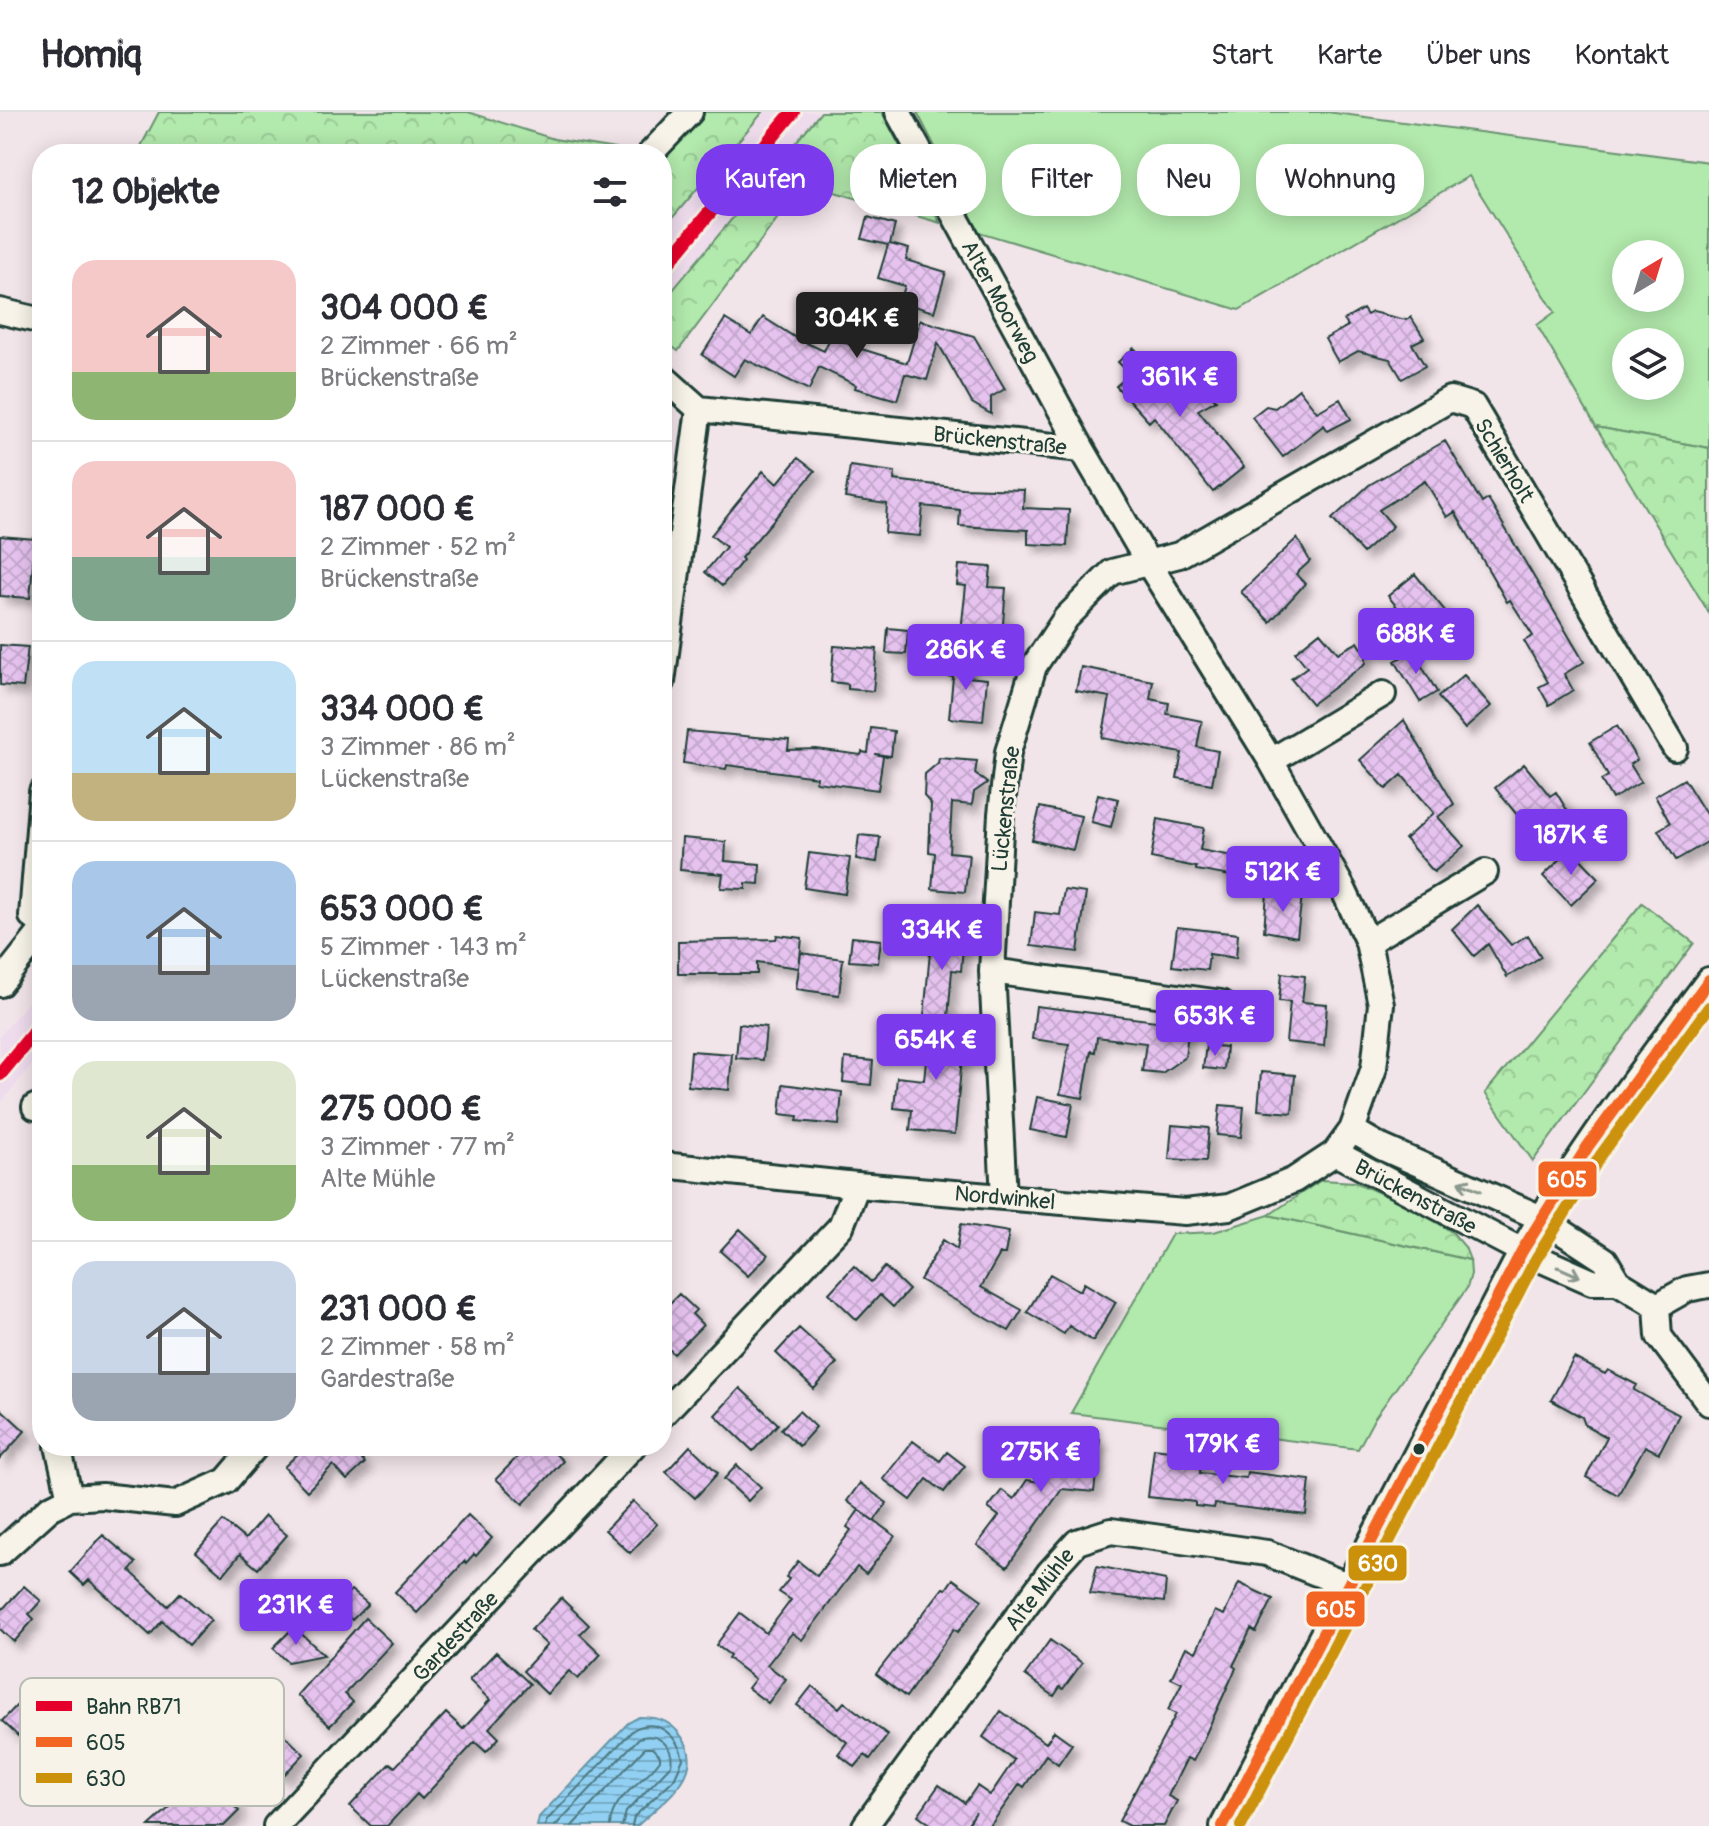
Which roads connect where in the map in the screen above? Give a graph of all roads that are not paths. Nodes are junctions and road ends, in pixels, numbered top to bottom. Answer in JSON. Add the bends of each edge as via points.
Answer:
{"nodes":[{"id":1,"x":690,"y":112,"type":"edge"},
{"id":2,"x":898,"y":112,"type":"edge"},
{"id":3,"x":660,"y":144,"type":"edge"},
{"id":4,"x":0,"y":311,"type":"edge"},
{"id":5,"x":32,"y":319,"type":"edge"},
{"id":6,"x":672,"y":385,"type":"edge"},
{"id":7,"x":699,"y":409,"type":"junction"},
{"id":8,"x":1082,"y":449,"type":"junction"},
{"id":9,"x":1149,"y":564,"type":"junction"},
{"id":10,"x":672,"y":608,"type":"edge"},
{"id":11,"x":1383,"y":694,"type":"dead end"},
{"id":12,"x":1675,"y":748,"type":"dead end"},
{"id":13,"x":1271,"y":761,"type":"junction"},
{"id":14,"x":1485,"y":872,"type":"dead end"},
{"id":15,"x":1368,"y":942,"type":"junction"},
{"id":16,"x":32,"y":944,"type":"edge"},
{"id":17,"x":992,"y":971,"type":"junction"},
{"id":18,"x":1709,"y":980,"type":"edge"},
{"id":19,"x":0,"y":984,"type":"edge"},
{"id":20,"x":1221,"y":1003,"type":"dead end"},
{"id":21,"x":1352,"y":1130,"type":"junction"},
{"id":22,"x":1335,"y":1153,"type":"junction"},
{"id":23,"x":672,"y":1166,"type":"edge"},
{"id":24,"x":857,"y":1185,"type":"junction"},
{"id":25,"x":1004,"y":1197,"type":"junction"},
{"id":26,"x":1541,"y":1218,"type":"junction"},
{"id":27,"x":1522,"y":1251,"type":"junction"},
{"id":28,"x":1618,"y":1282,"type":"junction"},
{"id":29,"x":1709,"y":1285,"type":"edge"},
{"id":30,"x":1657,"y":1306,"type":"junction"},
{"id":31,"x":1709,"y":1403,"type":"edge"},
{"id":32,"x":672,"y":1404,"type":"edge"},
{"id":33,"x":60,"y":1456,"type":"edge"},
{"id":34,"x":247,"y":1456,"type":"edge"},
{"id":35,"x":624,"y":1456,"type":"edge"},
{"id":36,"x":70,"y":1498,"type":"junction"},
{"id":37,"x":0,"y":1553,"type":"edge"},
{"id":38,"x":1349,"y":1586,"type":"junction"},
{"id":39,"x":276,"y":1826,"type":"edge"},
{"id":40,"x":865,"y":1826,"type":"edge"},
{"id":41,"x":1223,"y":1826,"type":"edge"}],
"edges":[{"from":1,"to":3,"type":"street"},
{"from":2,"to":8,"type":"street","name":"Alter Moorweg"},
{"from":4,"to":5,"type":"street"},
{"from":6,"to":7,"type":"street"},
{"from":7,"to":8,"type":"street","name":"Brückenstraße"},
{"from":7,"to":10,"type":"street"},
{"from":8,"to":9,"type":"street","name":"Brückenstraße"},
{"from":9,"to":12,"type":"street","name":"Schierholt","via":[[1179,555],[1450,399],[1473,406]]},
{"from":9,"to":13,"type":"street","name":"Brückenstraße"},
{"from":9,"to":17,"type":"street","name":"Lückenstraße","via":[[1112,572],[1066,618],[1034,666],[1008,752]]},
{"from":11,"to":13,"type":"street"},
{"from":13,"to":15,"type":"street","name":"Brückenstraße"},
{"from":14,"to":15,"type":"street"},
{"from":15,"to":21,"type":"street","name":"Brückenstraße","via":[[1381,1004],[1374,1068]]},
{"from":16,"to":19,"type":"street"},
{"from":17,"to":20,"type":"street"},
{"from":17,"to":25,"type":"street","name":"Lückenstraße"},
{"from":18,"to":26,"type":"street","via":[[1612,1109]]},
{"from":21,"to":22,"type":"street","name":"Brückenstraße"},
{"from":26,"to":21,"type":"street","name":"Brückenstraße","one_way":true},
{"from":22,"to":25,"type":"street","name":"Nordwinkel","via":[[1294,1180],[1229,1207],[1185,1212]]},
{"from":22,"to":27,"type":"street","name":"Brückenstraße"},
{"from":23,"to":24,"type":"street","name":"Nordwinkel"},
{"from":24,"to":25,"type":"street","name":"Nordwinkel"},
{"from":24,"to":32,"type":"street","via":[[841,1226]]},
{"from":26,"to":27,"type":"street"},
{"from":26,"to":28,"type":"street","name":"Brückenstraße","via":[[1605,1260]]},
{"from":27,"to":28,"type":"street","name":"Brückenstraße","one_way":true,"via":[[1592,1282]]},
{"from":27,"to":38,"type":"street"},
{"from":28,"to":30,"type":"street"},
{"from":29,"to":30,"type":"street","via":[[1687,1289]]},
{"from":30,"to":31,"type":"street","via":[[1659,1336]]},
{"from":33,"to":36,"type":"street"},
{"from":34,"to":36,"type":"street","via":[[226,1481],[175,1504]]},
{"from":35,"to":39,"type":"street","name":"Gardestraße"},
{"from":36,"to":37,"type":"street","via":[[50,1508]]},
{"from":38,"to":40,"type":"street","name":"Alte Mühle","via":[[1267,1553],[1111,1531],[1077,1542]]},
{"from":38,"to":41,"type":"street"}]}
